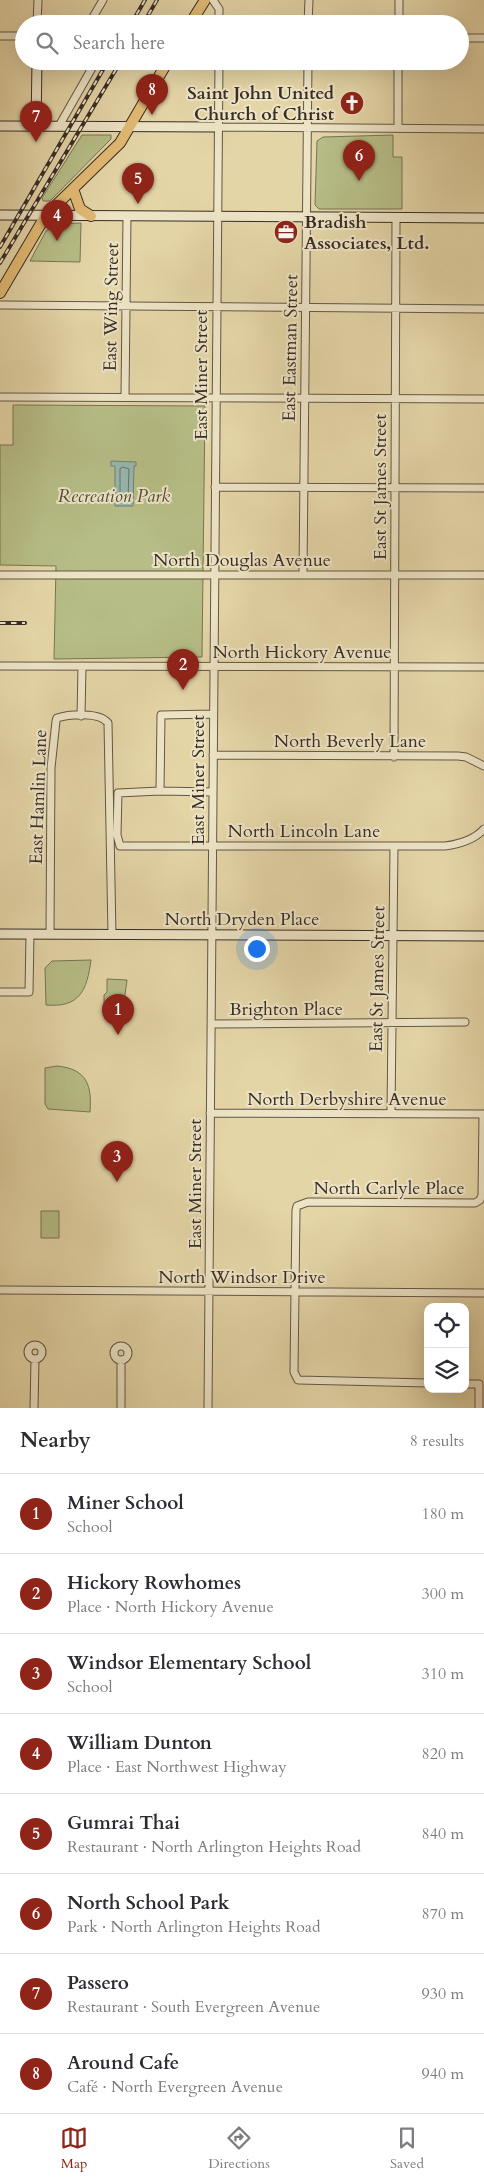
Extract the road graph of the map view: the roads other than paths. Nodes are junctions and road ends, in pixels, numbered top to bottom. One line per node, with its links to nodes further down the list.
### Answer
1 (38, 0): 7 (street)
2 (103, 0): 8 (street)
3 (205, 0): 9 (main road)
4 (213, 0): 10 (street)
5 (309, 0): 11 (street)
6 (399, 0): 12 (street)
7 (38, 15)
8 (94, 15)
9 (196, 15)
10 (219, 15)
11 (308, 15)
12 (399, 15)
13 (0, 36): 14 (street)
14 (15, 36)
15 (469, 38): 16 (street)
16 (484, 38)
17 (37, 70): 24 (street)
18 (91, 70): 25 (street)
19 (163, 70): 26 (main road)
20 (218, 70): 27 (street, East Miner Street)
21 (308, 70): 28 (street, East Eastman Street)
22 (398, 70): 29 (street)
23 (0, 126): 24 (street)
24 (36, 126): 25 (street)
25 (58, 126): 26 (street)
26 (130, 126): 27 (street); 31 (main road)
27 (218, 127): 28 (street); 36 (street, East Miner Street)
28 (307, 128): 29 (street); 37 (street, East Eastman Street)
29 (398, 128): 30 (street)
30 (484, 129)
31 (73, 189): 33 (main road); 34 (main road)
32 (0, 215): 33 (street)
33 (46, 216): 34 (street); 40 (main road)
34 (91, 216): 35 (street)
35 (127, 217): 36 (street); 42 (street, East Wing Street)
36 (217, 217): 37 (street); 43 (street, East Miner Street)
37 (307, 218): 38 (street); 45 (street, East Eastman Street)
38 (396, 218): 39 (street); 44 (street, East St James Street)
39 (484, 218)
40 (0, 293)
41 (0, 305): 42 (street)
42 (125, 307): 43 (street); 48 (street, East Wing Street)
43 (217, 307): 45 (street); 51 (street, East Miner Street)
44 (396, 308): 45 (street); 46 (street); 50 (street, East St James Street)
45 (306, 309): 49 (street, East Eastman Street)
46 (484, 309)
47 (0, 396): 48 (street)
48 (125, 397): 51 (street)
49 (305, 397): 50 (street); 51 (street); 53 (street, East Eastman Street)
50 (395, 397): 52 (street); 55 (street, East St James Street)
51 (216, 398): 54 (street, East Miner Street)
52 (484, 399)
53 (304, 486): 54 (street); 55 (street); 57 (street, East Eastman Street)
54 (215, 487): 61 (street, East Miner Street)
55 (395, 487): 56 (street); 58 (street, East St James Street)
56 (484, 488)
57 (303, 575): 58 (street, North Douglas Avenue); 61 (street, North Douglas Avenue)
58 (394, 575): 59 (street, North Douglas Avenue); 65 (street, East St James Street)
59 (484, 575)
60 (0, 576): 61 (street, North Douglas Avenue)
61 (214, 576): 64 (street, East Miner Street)
62 (0, 666): 63 (street, North Hickory Avenue)
63 (82, 666): 64 (street, North Hickory Avenue); 68 (street)
64 (214, 666): 65 (street, North Hickory Avenue); 67 (street, East Miner Street)
65 (394, 667): 66 (street, North Hickory Avenue); 70 (street, East St James Street)
66 (484, 667)
67 (213, 714): 69 (street, East Miner Street); 72 (street)
68 (81, 716): 79 (street, East Hamlin Lane); 81 (street, East Hamlin Lane)
69 (213, 755): 70 (street, North Beverly Lane); 73 (street, East Miner Street)
70 (394, 756): 71 (street, North Beverly Lane)
71 (484, 766)
72 (160, 791): 73 (street); 76 (street, North Lincoln Lane)
73 (213, 792): 76 (street, East Miner Street)
74 (484, 829): 75 (street, North Lincoln Lane)
75 (394, 846): 76 (street, North Lincoln Lane); 80 (street, East St James Street)
76 (212, 847): 82 (street, East Miner Street)
77 (0, 934): 78 (street, North Dryden Place)
78 (30, 934): 79 (street, North Dryden Place); 84 (street)
79 (50, 934): 81 (street, North Dryden Place)
80 (393, 934): 82 (street, North Dryden Place); 83 (street, North Dryden Place); 86 (street, East St James Street)
81 (112, 935): 82 (street, North Dryden Place)
82 (212, 935): 87 (street, East Miner Street)
83 (484, 936)
84 (0, 992)
85 (465, 1022): 86 (street, Brighton Place)
86 (392, 1023): 87 (street, Brighton Place); 89 (street, East St James Street)
87 (211, 1024): 88 (street, East Miner Street)
88 (210, 1113): 89 (street, North Derbyshire Avenue); 93 (street, East Miner Street)
89 (391, 1113): 90 (street, North Derbyshire Avenue)
90 (483, 1114): 92 (street, North Carlyle Place)
91 (0, 1290): 93 (street, North Windsor Drive)
92 (295, 1291): 93 (street, North Windsor Drive); 94 (street, North Windsor Drive); 97 (street)
93 (209, 1292): 101 (street, East Miner Street)
94 (484, 1293)
95 (35, 1359): 99 (street)
96 (121, 1360): 100 (street)
97 (424, 1383)
98 (469, 1384): 102 (street)
99 (34, 1408)
100 (121, 1408)
101 (208, 1408)
102 (479, 1408)

